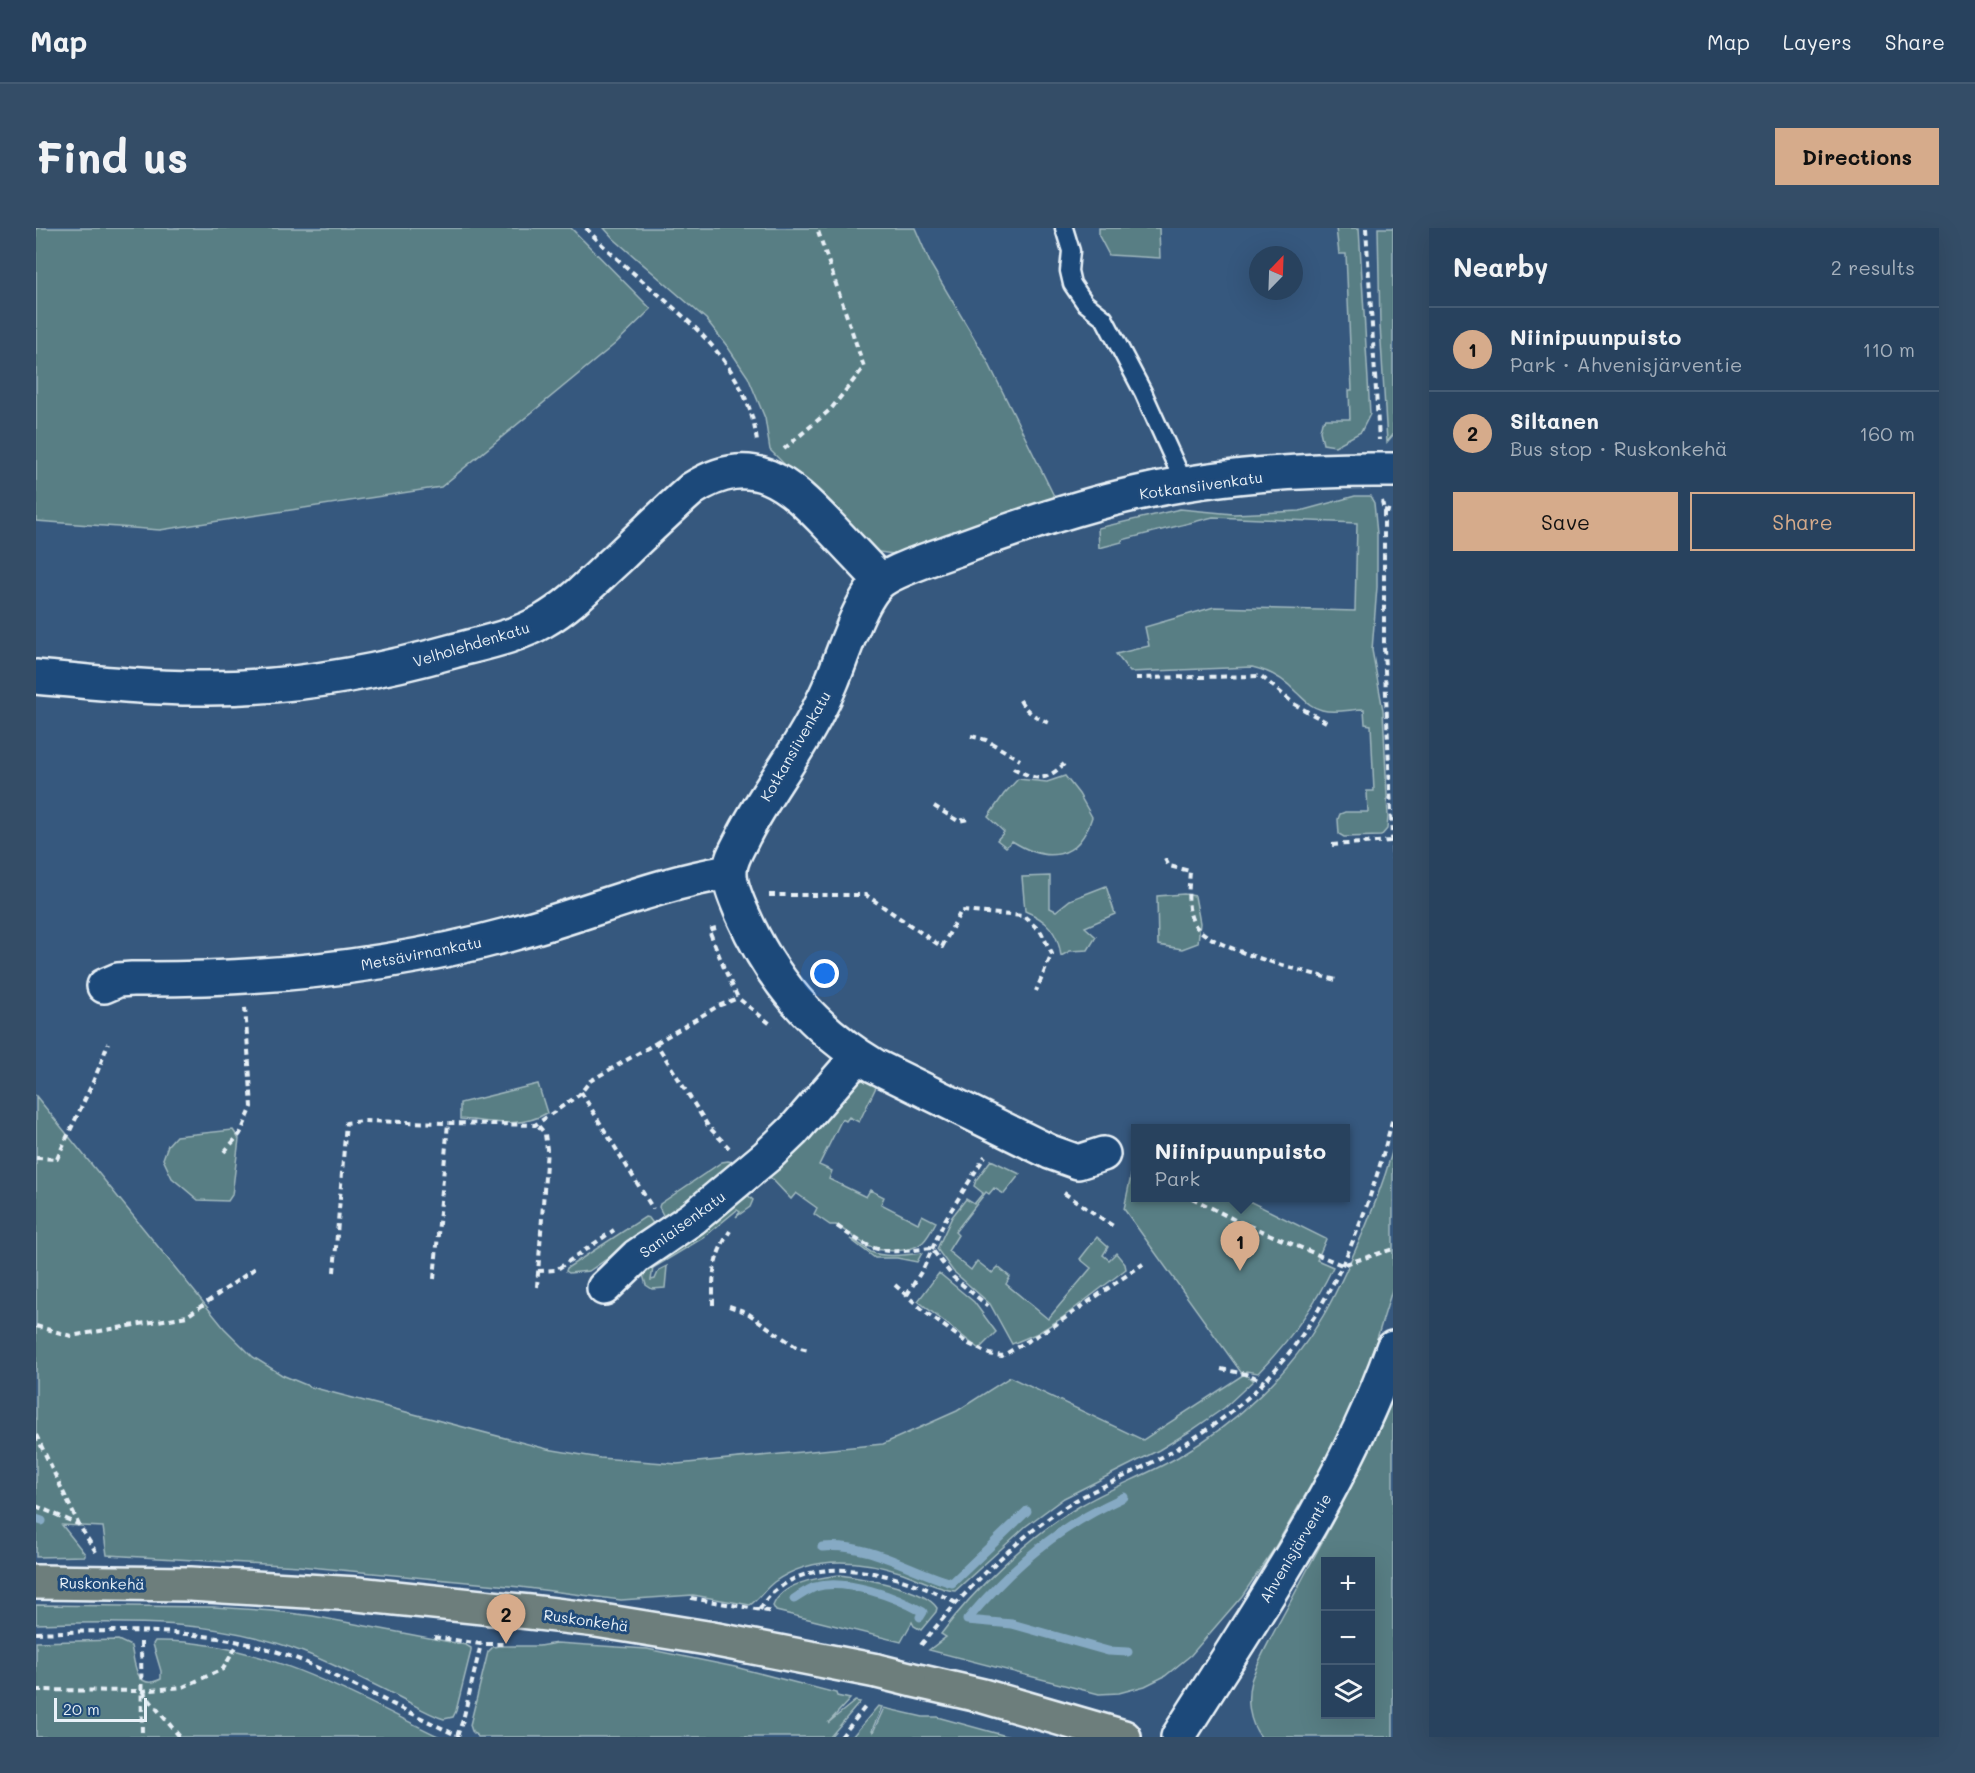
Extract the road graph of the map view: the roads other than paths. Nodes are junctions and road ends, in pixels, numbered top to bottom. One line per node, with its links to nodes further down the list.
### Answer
1 (1064, 228): 3 (lane)
2 (1387, 470): 3 (street, Kotkansiivenkatu)
3 (1185, 485): 4 (street, Kotkansiivenkatu)
4 (881, 581): 5 (street, Velholehdenkatu); 6 (street, Kotkansiivenkatu)
5 (36, 677)
6 (729, 872): 7 (street, Metsävirnankatu); 8 (street)
7 (104, 986)
8 (858, 1056): 9 (street); 10 (street, Saniaisenkatu)
9 (1103, 1154)
10 (604, 1288)
11 (1393, 1348): 14 (street, Ahvenisjärventie)
12 (36, 1582): 13 (main road, Ruskonkehä, bridge)
13 (1124, 1737)
14 (1178, 1737)

